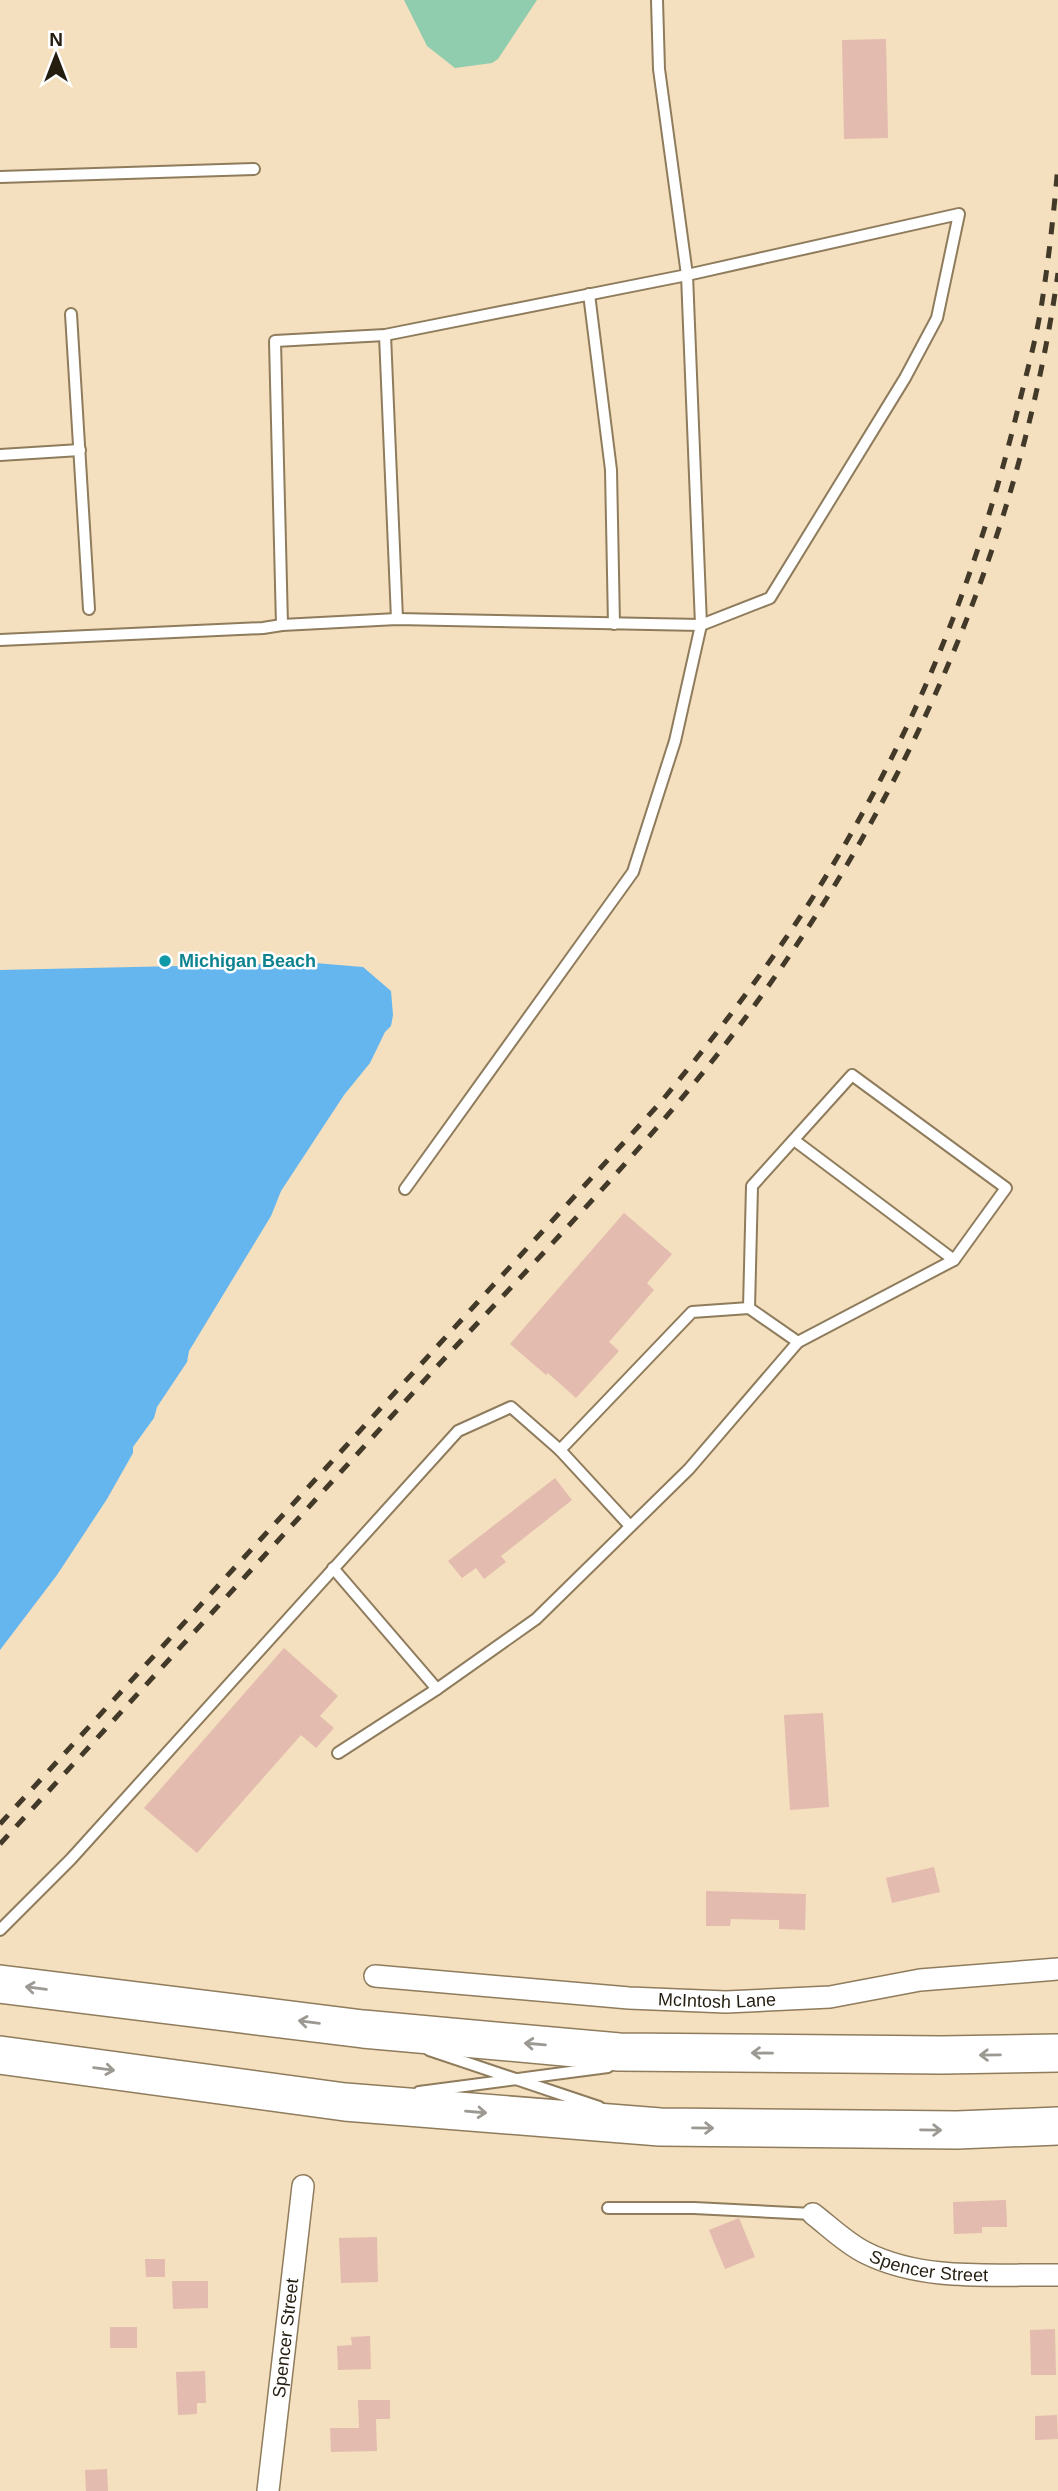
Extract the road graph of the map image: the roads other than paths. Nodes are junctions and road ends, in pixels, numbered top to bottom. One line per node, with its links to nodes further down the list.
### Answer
1 (657, 0): 4 (lane)
2 (254, 169): 3 (lane)
3 (0, 177)
4 (687, 275): 5 (lane); 14 (lane); 14 (lane)
5 (589, 294): 7 (lane); 12 (lane)
6 (71, 314): 8 (lane)
7 (385, 335): 11 (lane); 13 (lane)
8 (80, 450): 9 (lane); 10 (lane)
9 (0, 455)
10 (89, 609)
11 (397, 620): 12 (lane); 13 (lane)
12 (614, 624): 14 (lane)
13 (282, 625): 15 (lane)
14 (701, 625): 17 (lane)
15 (0, 640)
16 (794, 1140): 18 (lane); 18 (lane); 19 (lane)
17 (405, 1189)
18 (954, 1260): 20 (lane)
19 (749, 1308): 20 (lane); 21 (lane)
20 (798, 1342): 22 (lane)
21 (560, 1450): 22 (lane); 23 (lane)
22 (630, 1526): 24 (lane)
23 (333, 1568): 24 (lane); 26 (lane)
24 (438, 1689): 25 (lane)
25 (338, 1753)
26 (0, 1930)
27 (1058, 1969): 28 (street, McIntosh Lane)
28 (375, 1976)
29 (0, 1984): 30 (highway, one-way to 29)
30 (363, 2029): 31 (highway, one-way to 30); 36 (lane)
31 (715, 2053): 32 (highway, one-way to 31); 34 (lane)
32 (1058, 2053)
33 (0, 2054): 39 (highway, one-way to 39)
34 (635, 2063)
35 (622, 2065): 36 (lane)
36 (515, 2079): 37 (lane); 41 (lane)
37 (411, 2093)
38 (398, 2095): 39 (lane)
39 (345, 2102): 41 (highway, one-way to 41)
40 (1058, 2126): 41 (highway, one-way to 40)
41 (660, 2127)
42 (303, 2186): 46 (street, Spencer Street)
43 (608, 2208): 44 (lane)
44 (813, 2214): 45 (street, Spencer Street)
45 (1058, 2275)
46 (268, 2491)

